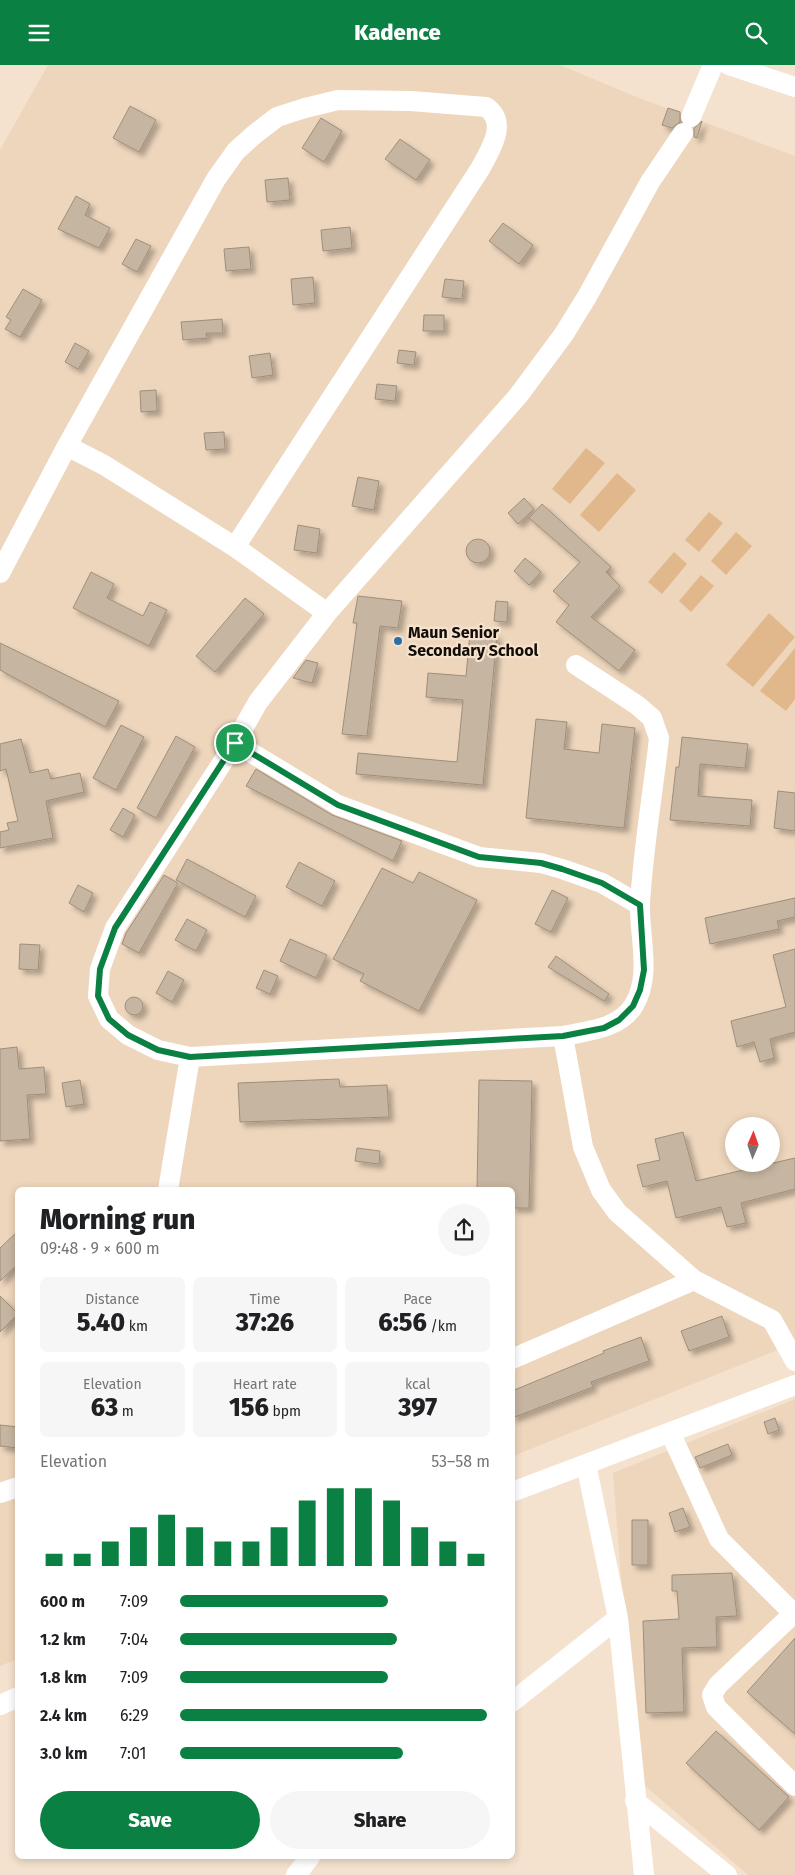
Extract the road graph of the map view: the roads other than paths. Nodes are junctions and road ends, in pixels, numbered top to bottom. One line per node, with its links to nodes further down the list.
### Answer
1 (713, 65): 7 (street)
2 (728, 65): 3 (street)
3 (792, 80)
4 (67, 446): 5 (street); 5 (street); 6 (street)
5 (235, 547): 7 (street)
6 (0, 573)
7 (327, 613): 9 (street)
8 (576, 665): 10 (street)
9 (235, 743): 10 (street); 12 (street)
10 (640, 905): 11 (street)
11 (563, 1036): 12 (street); 14 (street)
12 (190, 1057): 13 (street)
13 (168, 1187)
14 (694, 1279): 15 (street); 16 (street)
15 (515, 1358)
16 (795, 1361)
17 (795, 1385): 18 (street)
18 (670, 1432): 19 (street); 23 (street)
19 (586, 1464): 21 (street); 24 (street)
20 (15, 1488): 22 (street)
21 (515, 1491)
22 (0, 1493)
23 (794, 1614): 28 (street)
24 (618, 1618): 26 (street); 29 (street)
25 (15, 1698): 27 (street)
26 (515, 1699)
27 (0, 1705)
28 (795, 1786)
29 (635, 1801): 32 (street); 33 (street)
30 (308, 1859): 31 (street)
31 (296, 1875)
32 (644, 1875)
33 (727, 1875)

